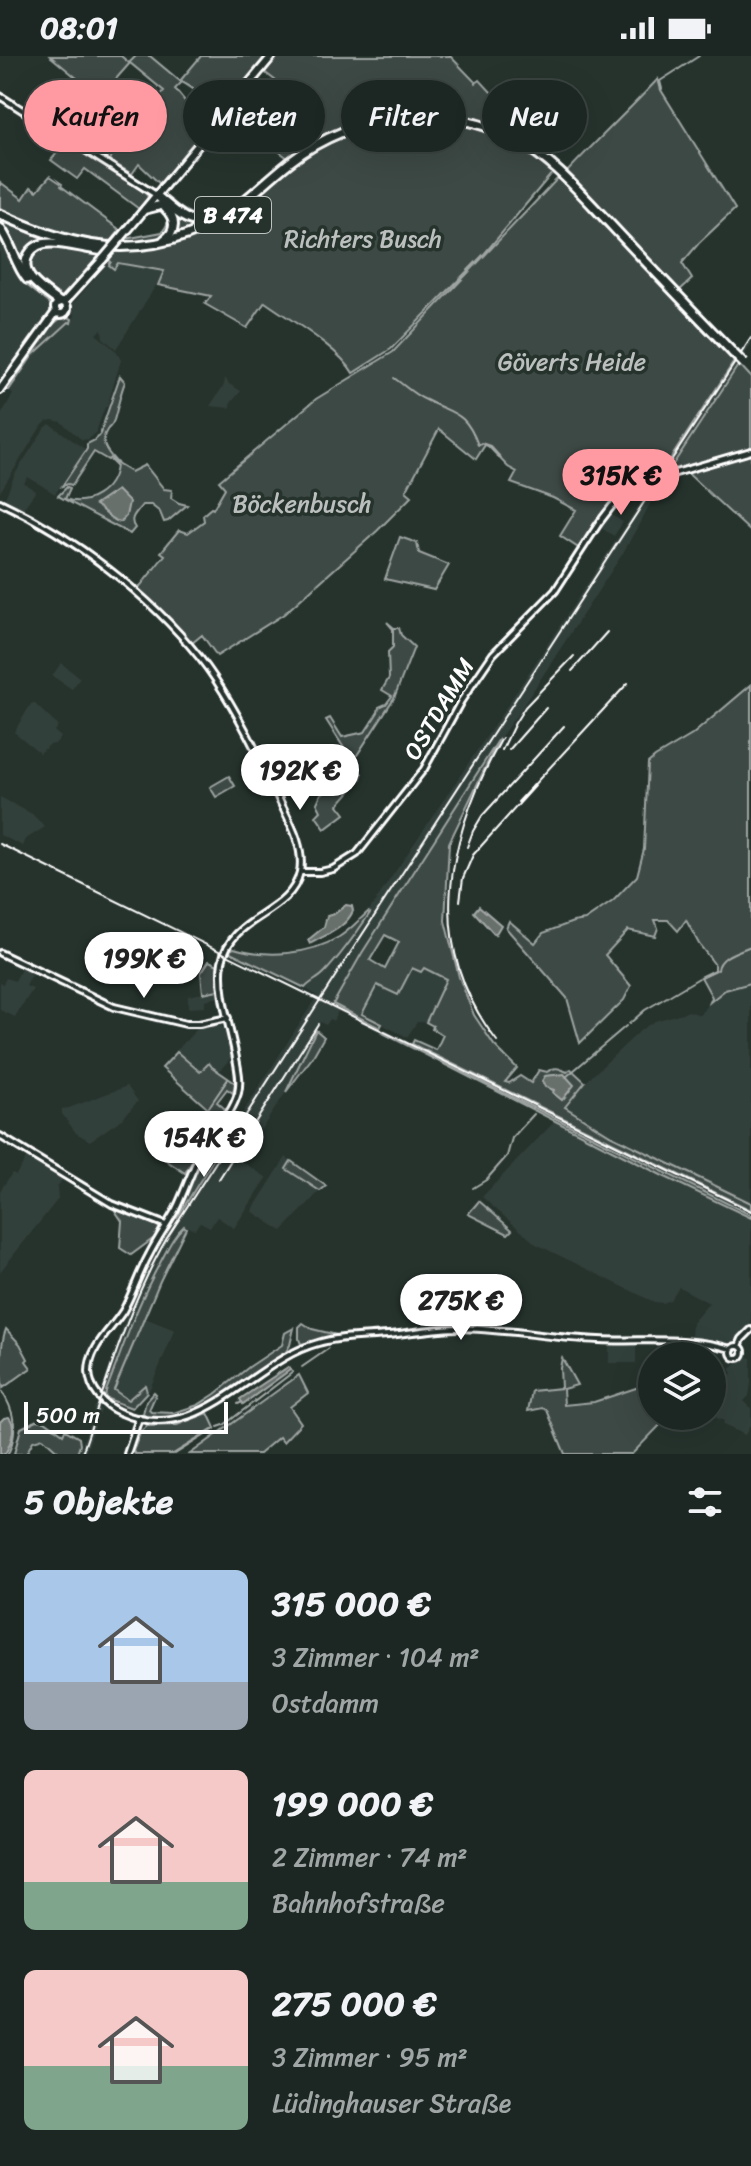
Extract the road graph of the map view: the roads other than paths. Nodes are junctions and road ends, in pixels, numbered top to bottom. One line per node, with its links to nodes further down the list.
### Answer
1 (272, 56): 6 (main road)
2 (0, 96): 6 (street)
3 (325, 141): 15 (highway, B 474, bridge)
4 (306, 152): 8 (highway, B 474)
5 (309, 152): 12 (highway, B 474)
6 (155, 197): 7 (highway); 8 (highway); 9 (main road)
7 (162, 205): 9 (highway); 13 (highway)
8 (238, 207): 13 (highway, B 474)
9 (146, 209): 14 (main road, bridge)
10 (0, 216): 12 (highway, B 474); 13 (highway, B 474)
11 (0, 228): 14 (highway)
12 (60, 244): 14 (highway)
13 (142, 245)
14 (60, 307): 16 (main road)
15 (751, 372)
16 (0, 390)
17 (751, 451): 19 (street, OSTDAMM, bridge)
18 (0, 502): 19 (street)
19 (300, 872): 21 (street)
20 (0, 953): 21 (street)
21 (228, 1018): 23 (street)
22 (0, 1136): 23 (street)
23 (166, 1225): 29 (street)
24 (751, 1330): 25 (street)
25 (739, 1346): 26 (street); 27 (street)
26 (731, 1349): 27 (street); 29 (street)
27 (743, 1352): 28 (street)
28 (751, 1353)
29 (139, 1418): 30 (street)
30 (127, 1454)

